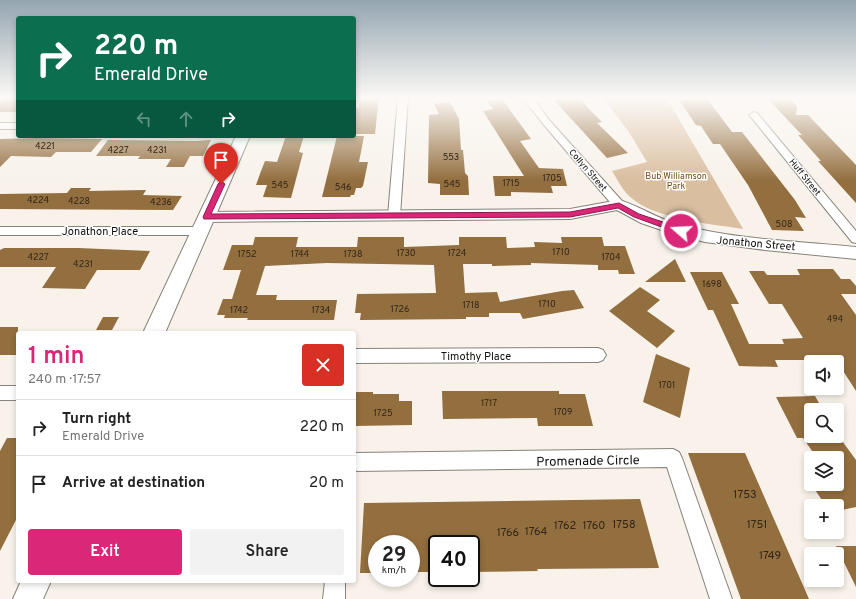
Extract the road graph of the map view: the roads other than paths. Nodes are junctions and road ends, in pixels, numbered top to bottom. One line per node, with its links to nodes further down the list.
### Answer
1 (401, 125): 8 (street)
2 (549, 125): 7 (street, Collyn Street)
3 (762, 125): 11 (street, Huff Street)
4 (0, 126): 5 (street)
5 (16, 126)
6 (242, 138): 9 (main road)
7 (619, 205): 8 (street); 12 (street, Jonathon Street)
8 (394, 216): 9 (street)
9 (203, 224): 10 (street, Jonathon Place); 13 (main road)
10 (0, 231)
11 (856, 239)
12 (856, 254)
13 (155, 331)
14 (598, 355): 15 (street, Timothy Place)
15 (356, 356)
16 (0, 393): 17 (street)
17 (16, 393)
18 (356, 462): 23 (street, Promenade Circle)
19 (35, 583): 21 (main road)
20 (336, 583): 22 (street)
21 (28, 599)
22 (334, 599)
23 (721, 599)

